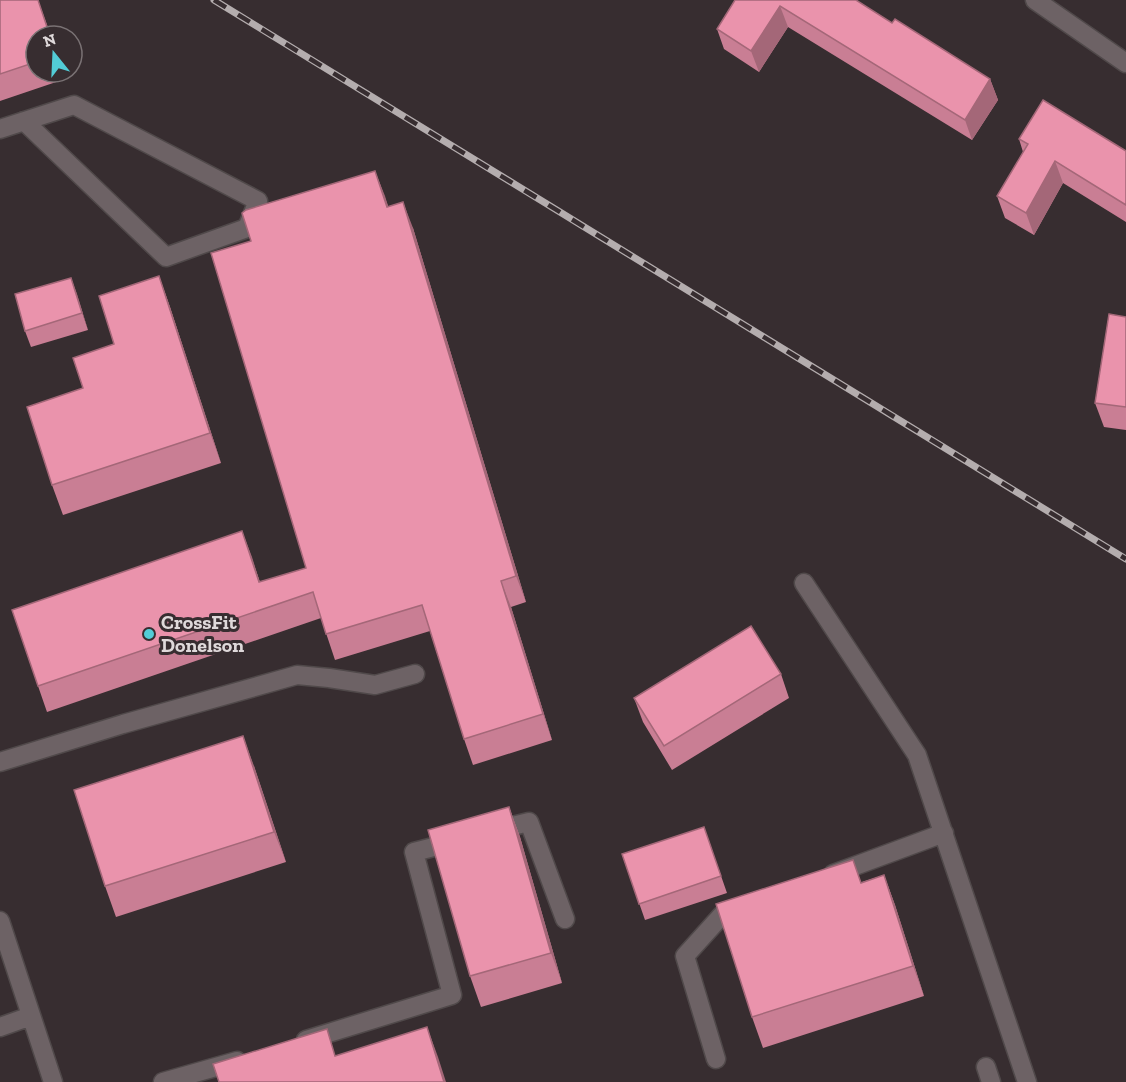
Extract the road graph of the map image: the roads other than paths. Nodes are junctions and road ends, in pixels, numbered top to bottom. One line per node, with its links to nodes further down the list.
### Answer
1 (1035, 0): 2 (street)
2 (1126, 63)
3 (24, 122): 3 (street); 4 (street)
4 (0, 129)
5 (804, 583): 8 (street)
6 (416, 674): 7 (street)
7 (0, 762)
8 (944, 833): 9 (street); 20 (street)
9 (822, 878)
10 (755, 902): 17 (street)
11 (565, 919): 15 (street)
12 (0, 921): 13 (street)
13 (31, 1016): 14 (street); 18 (street)
14 (0, 1027)
15 (292, 1044)
16 (248, 1057): 19 (street)
17 (716, 1059)
18 (53, 1082)
19 (163, 1082)
20 (1027, 1082)

